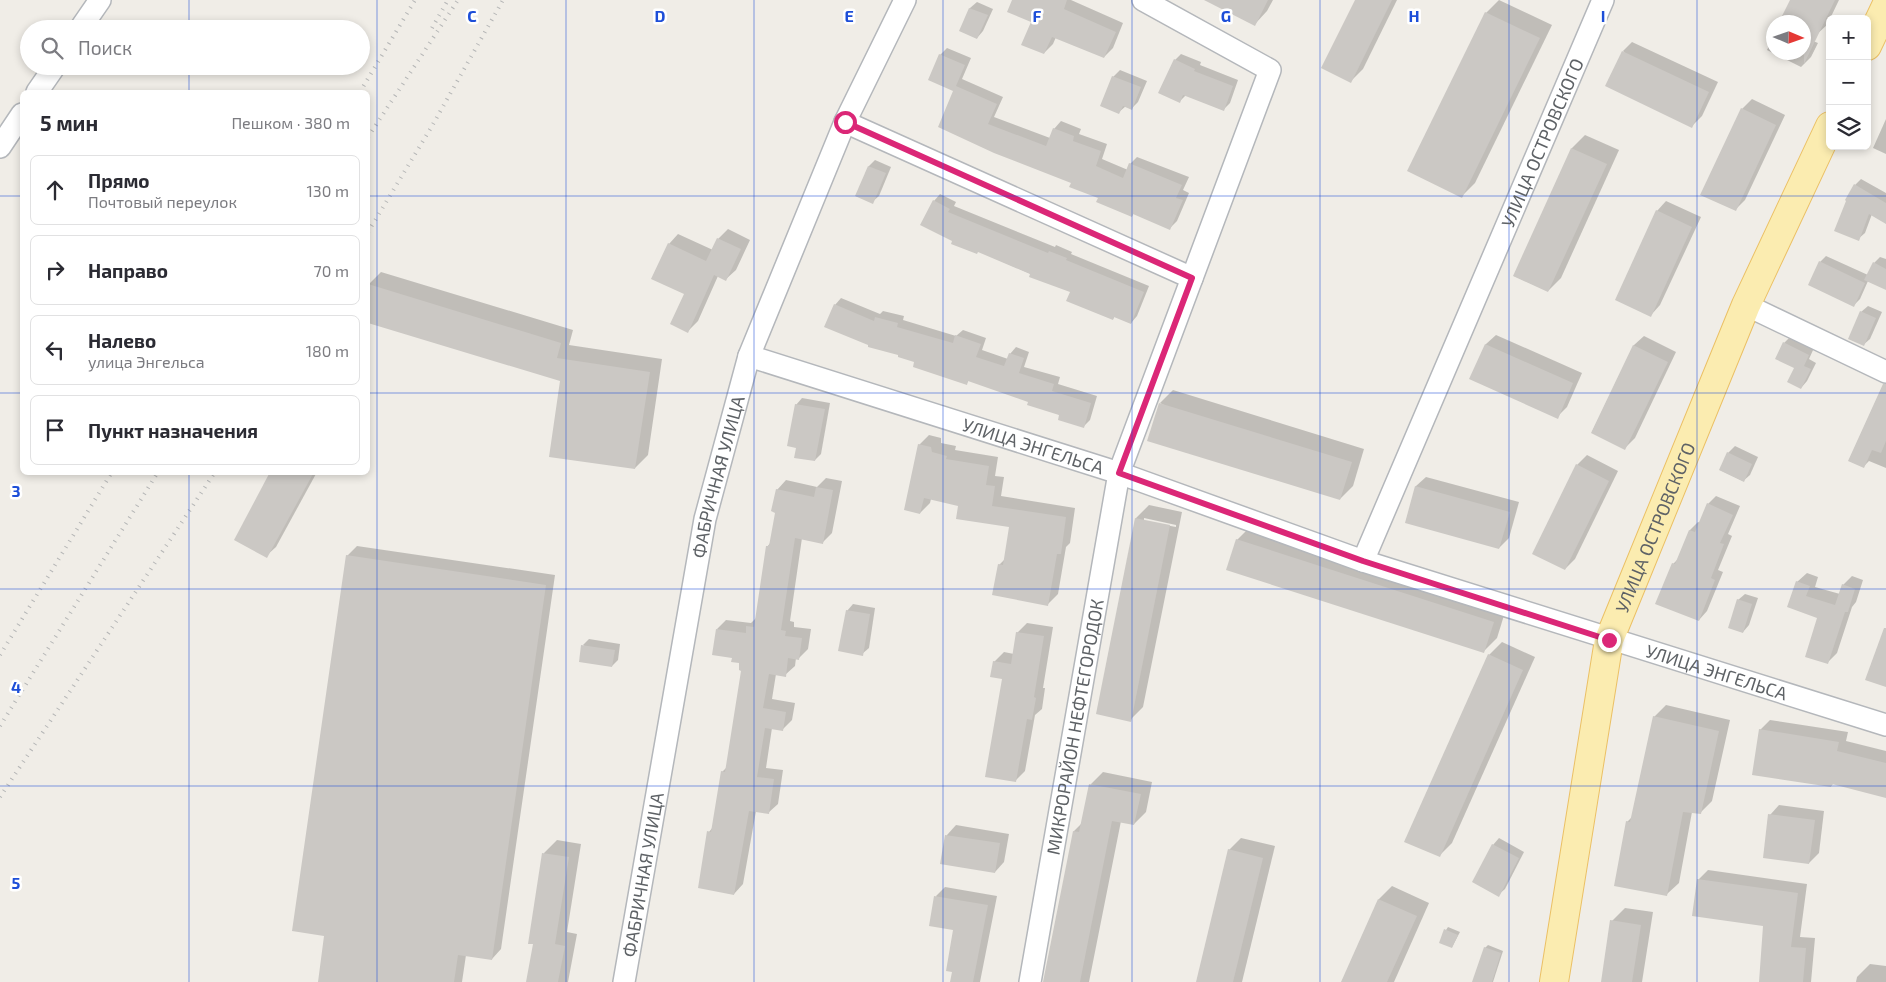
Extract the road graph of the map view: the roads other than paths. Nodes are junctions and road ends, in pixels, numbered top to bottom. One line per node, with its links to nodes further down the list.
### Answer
1 (100, 0): 6 (street)
2 (905, 0): 11 (street, ФАБРИЧНАЯ УЛИЦА)
3 (1143, 0): 14 (street, МИКРОРАЙОН НЕФТЕГОРОДОК)
4 (1603, 0): 19 (street, УЛИЦА ОСТРОВСКОГО)
5 (1886, 6): 7 (main road)
6 (86, 20)
7 (1871, 38)
8 (49, 75): 9 (street)
9 (38, 90)
10 (20, 117): 13 (street)
11 (845, 122): 14 (street); 16 (street, ФАБРИЧНАЯ УЛИЦА)
12 (1826, 135): 15 (main road, УЛИЦА ОСТРОВСКОГО)
13 (0, 147)
14 (1192, 278): 18 (street, МИКРОРАЙОН НЕФТЕГОРОДОК)
15 (1746, 305): 17 (street); 20 (main road, УЛИЦА ОСТРОВСКОГО)
16 (749, 356): 18 (street, УЛИЦА ЭНГЕЛЬСА); 22 (street, ФАБРИЧНАЯ УЛИЦА)
17 (1886, 372)
18 (1119, 473): 19 (street, УЛИЦА ЭНГЕЛЬСА); 23 (street, МИКРОРАЙОН НЕФТЕГОРОДОК)
19 (1363, 561): 20 (street, УЛИЦА ЭНГЕЛЬСА)
20 (1609, 640): 21 (street, УЛИЦА ЭНГЕЛЬСА); 24 (main road, УЛИЦА ОСТРОВСКОГО)
21 (1886, 725)
22 (624, 982)
23 (1030, 982)
24 (1554, 982)

